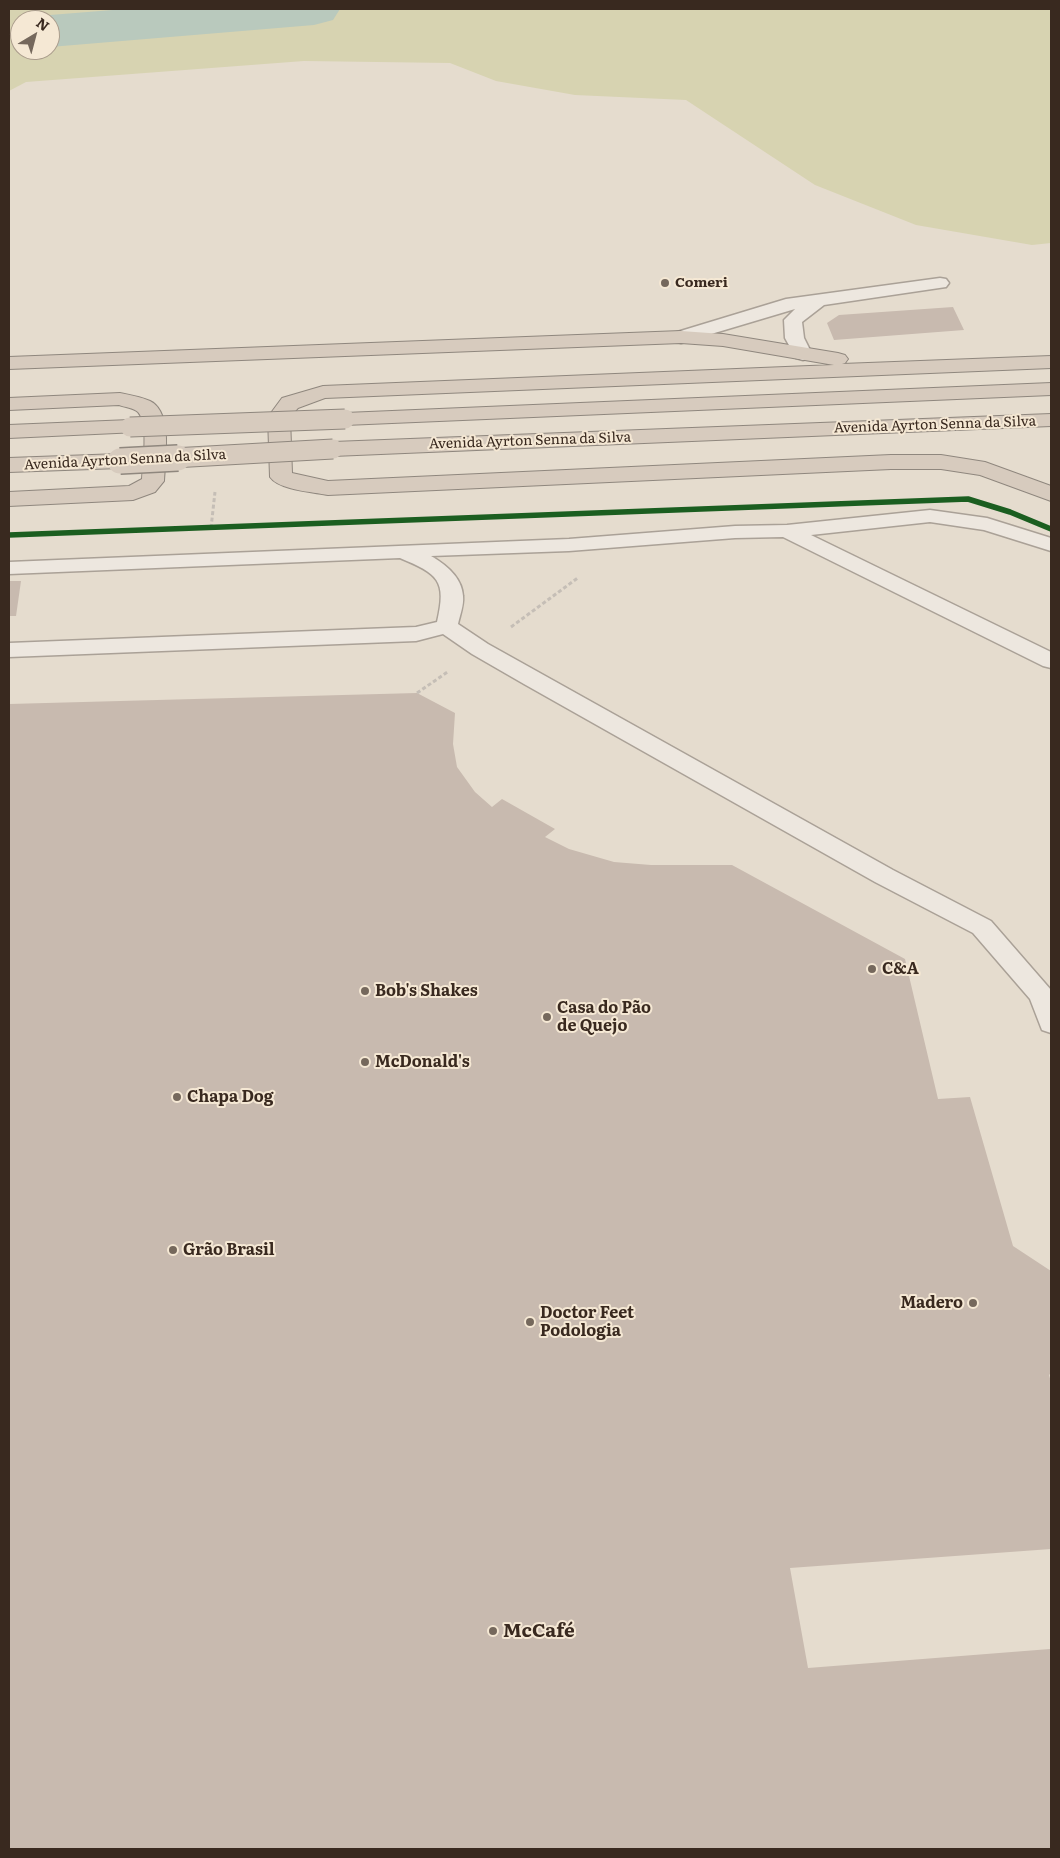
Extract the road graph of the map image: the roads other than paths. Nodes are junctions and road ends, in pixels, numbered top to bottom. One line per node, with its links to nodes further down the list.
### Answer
1 (940, 283): 2 (lane)
2 (821, 299): 3 (lane); 4 (lane)
3 (681, 337): 4 (highway); 6 (highway)
4 (803, 354): 7 (highway)
5 (1051, 362): 7 (highway)
6 (9, 363)
7 (992, 364): 13 (highway)
8 (1051, 390): 11 (highway, Avenida Ayrton Senna da Silva, bridge)
9 (9, 404): 14 (highway)
10 (1046, 421): 12 (highway, Avenida Ayrton Senna da Silva, bridge)
11 (9, 432)
12 (9, 465)
13 (1051, 494)
14 (9, 499)
15 (788, 531): 16 (lane); 17 (lane); 21 (lane)
16 (1051, 545)
17 (402, 552): 18 (lane); 19 (lane)
18 (9, 568)
19 (446, 626): 20 (lane); 22 (lane)
20 (9, 650)
21 (1051, 662)
22 (1046, 991): 23 (lane)
23 (1051, 1023)

